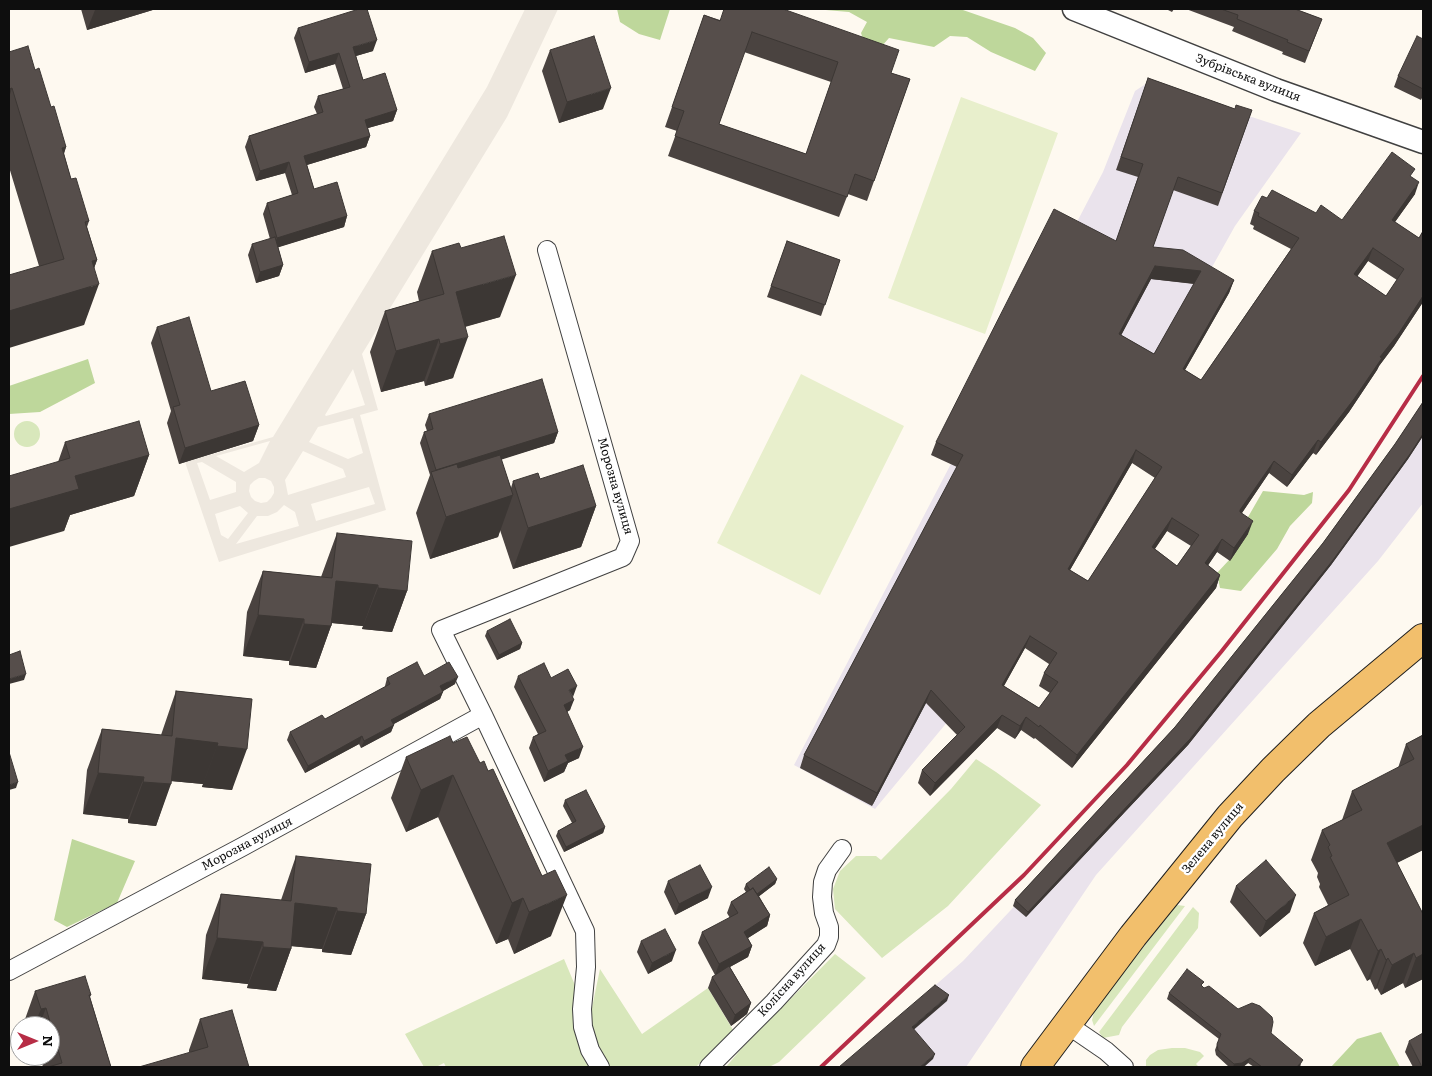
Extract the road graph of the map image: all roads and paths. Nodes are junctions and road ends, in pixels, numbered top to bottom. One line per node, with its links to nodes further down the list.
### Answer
1 (1074, 9): 2 (street, Зубрівська вулиця)
2 (1423, 142)
3 (546, 250): 5 (street, Морозна вулиця)
4 (1423, 638): 8 (main road, Зелена вулиця)
5 (483, 715): 7 (street, Морозна вулиця); 9 (street, Морозна вулиця)
6 (842, 850): 10 (street, Колісна вулиця)
7 (9, 970)
8 (1068, 1025): 11 (main road, Зелена вулиця); 12 (street)
9 (600, 1067)
10 (709, 1067)
11 (1035, 1067)
12 (1124, 1067)

